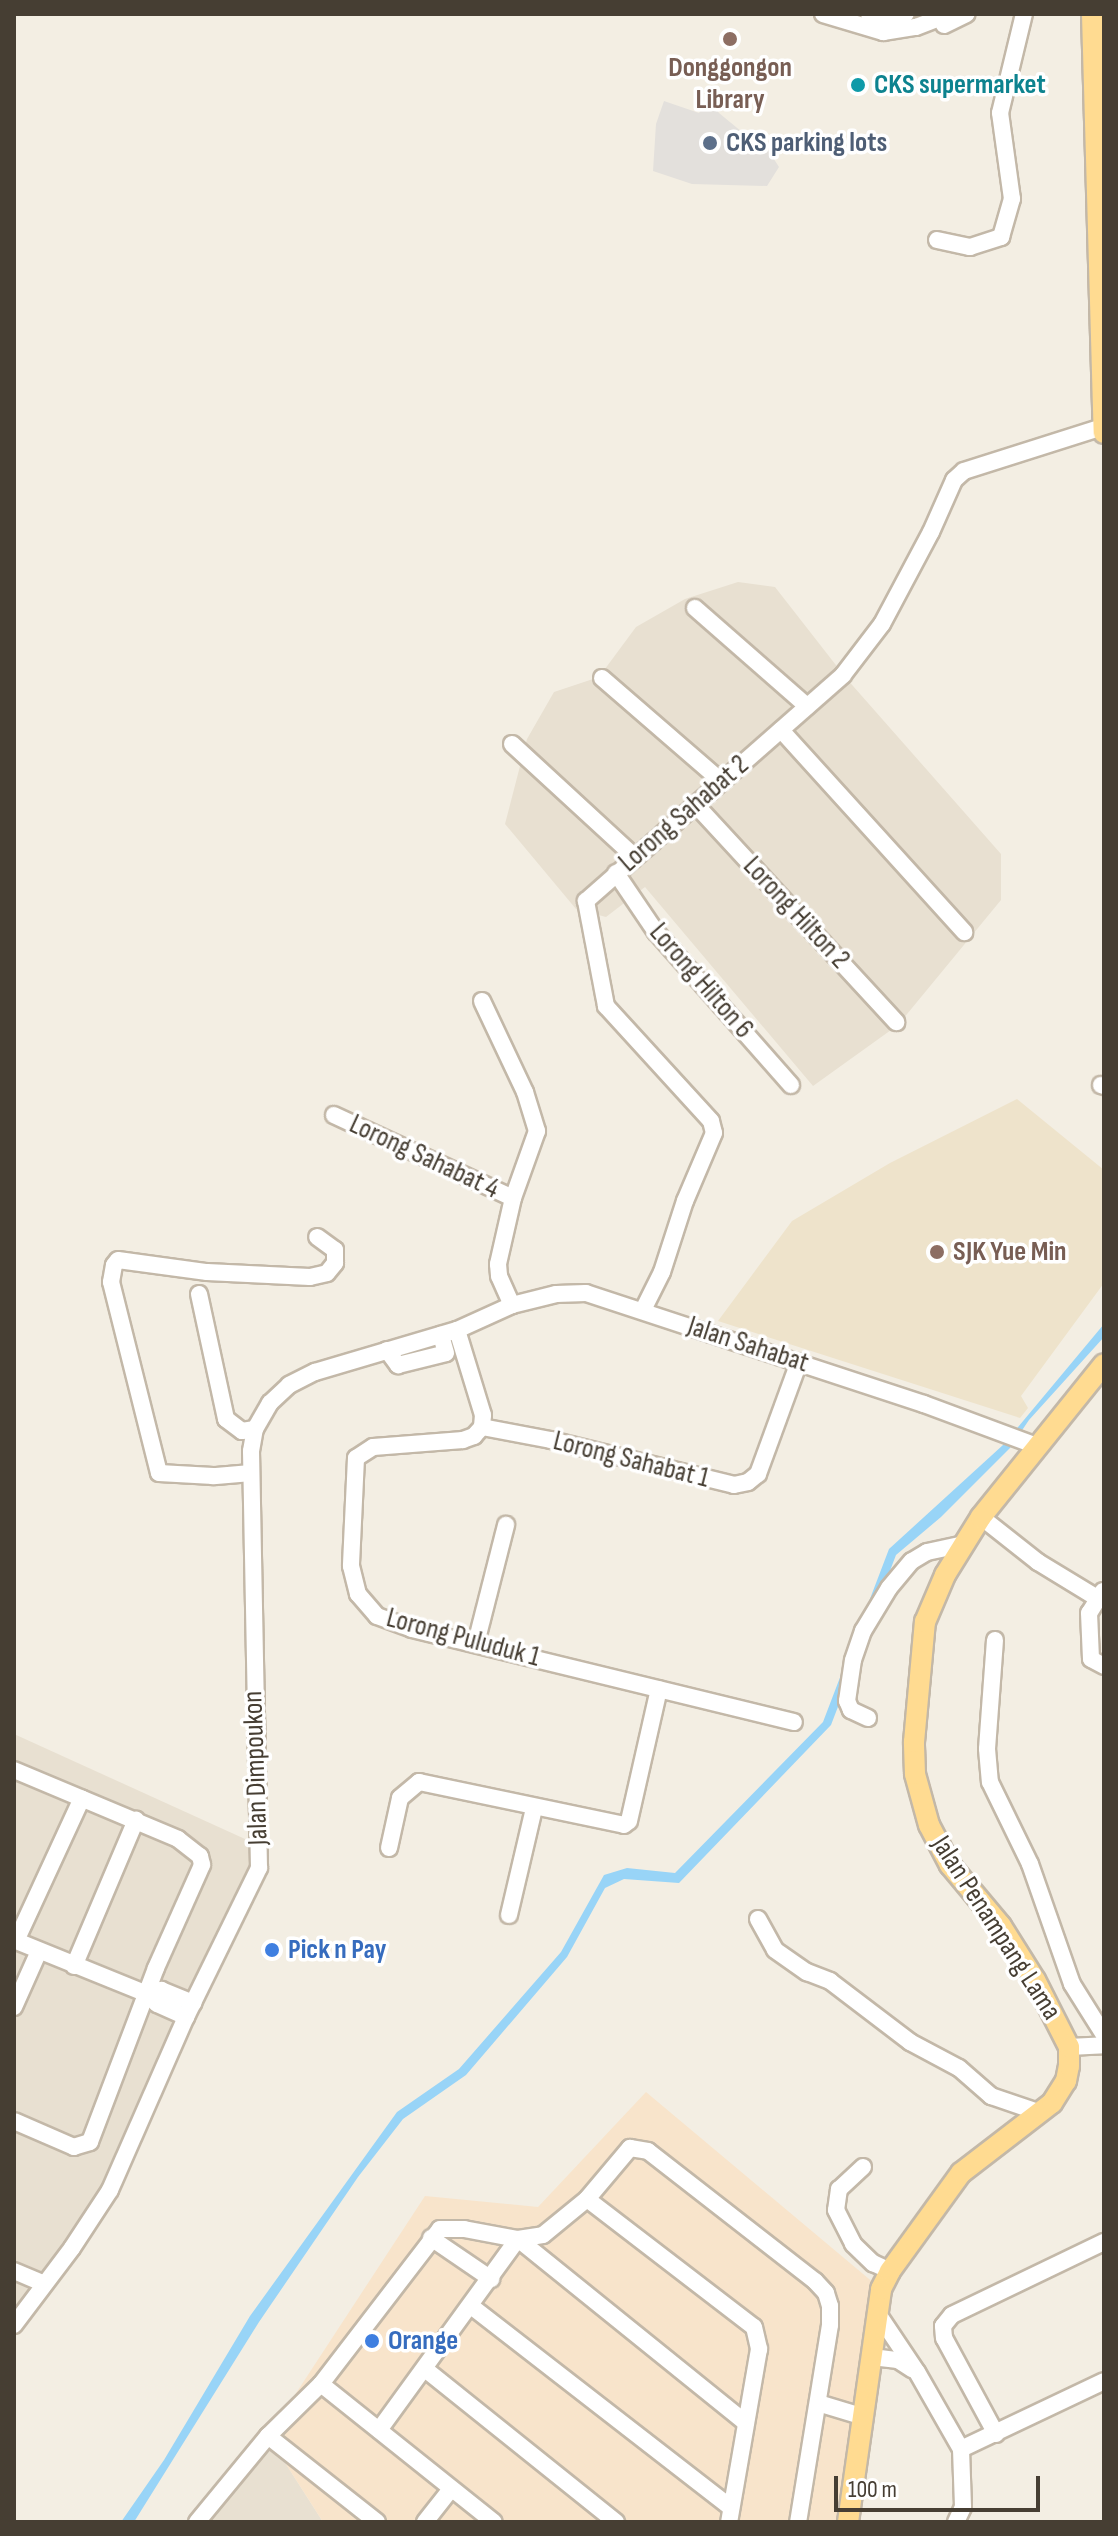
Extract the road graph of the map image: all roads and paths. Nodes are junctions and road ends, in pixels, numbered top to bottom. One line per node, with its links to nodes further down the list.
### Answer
1 (869, 14): 2 (street)
2 (906, 14)
3 (967, 14): 6 (street)
4 (1024, 14): 8 (street)
5 (827, 15): 6 (street)
6 (947, 20)
7 (1095, 33): 9 (main road)
8 (937, 240)
9 (1103, 427): 10 (main road); 13 (street, Lorong Sahabat 2)
10 (1104, 433)
11 (695, 608): 13 (street)
12 (602, 678): 16 (street)
13 (807, 706): 14 (street, Lorong Sahabat 2)
14 (781, 730): 16 (street, Lorong Sahabat 2); 20 (street)
15 (512, 744): 18 (street)
16 (721, 781): 17 (street, Lorong Sahabat 2)
17 (695, 804): 18 (street, Lorong Sahabat 2); 22 (street, Lorong Hilton 2)
18 (635, 857): 19 (street, Lorong Sahabat 2)
19 (616, 873): 23 (street, Lorong Hilton 6); 29 (street, Lorong Sahabat 2)
20 (964, 932)
21 (482, 1001): 25 (street)
22 (896, 1022)
23 (791, 1085)
24 (334, 1115): 25 (street, Lorong Sahabat 4)
25 (513, 1198): 28 (street)
26 (317, 1237): 36 (street)
27 (199, 1294): 34 (street)
28 (512, 1305): 29 (street, Jalan Sahabat); 30 (street, Jalan Sahabat)
29 (643, 1310): 31 (street, Jalan Sahabat)
30 (449, 1333): 33 (street); 34 (street, Jalan Dimpoukon)
31 (799, 1362): 33 (street, Lorong Sahabat 1); 35 (street, Jalan Sahabat)
32 (1104, 1364): 35 (main road, Jalan Penampang Lama)
33 (482, 1427): 42 (street, Lorong Puluduk 1)
34 (255, 1429): 36 (street, Jalan Dimpoukon)
35 (1037, 1446): 37 (main road, Jalan Penampang Lama)
36 (251, 1473): 59 (street, Jalan Dimpoukon)
37 (981, 1517): 39 (main road, Jalan Penampang Lama); 40 (street)
38 (506, 1525): 42 (street)
39 (965, 1544): 45 (street); 62 (main road, Jalan Penampang Lama)
40 (1101, 1594): 43 (street)
41 (995, 1640): 60 (street)
42 (476, 1643): 44 (street, Lorong Puluduk 1)
43 (1104, 1666)
44 (659, 1689): 46 (street, Lorong Puluduk 1); 49 (street)
45 (868, 1718)
46 (794, 1722)
47 (14, 1770): 48 (street)
48 (82, 1798): 50 (street); 54 (street)
49 (534, 1808): 51 (street); 52 (street)
50 (136, 1820): 56 (street); 57 (street)
51 (389, 1848)
52 (509, 1915)
53 (758, 1919): 63 (street)
54 (15, 1940): 55 (street)
55 (39, 1951): 56 (street); 58 (street)
56 (74, 1966): 57 (street)
57 (147, 1994): 59 (street); 64 (street)
58 (14, 2007)
59 (190, 2010): 73 (street, Jalan Dimpoukon)
60 (1104, 2035)
61 (1104, 2045): 62 (street)
62 (1069, 2047): 63 (main road, Jalan Penampang Lama)
63 (1041, 2113): 71 (main road, Jalan Penampang Lama)
64 (14, 2121)
65 (863, 2167): 71 (street)
66 (587, 2199): 68 (street); 82 (street); 84 (street)
67 (431, 2238): 68 (street); 72 (street); 81 (street)
68 (518, 2239): 72 (street); 84 (street)
69 (1104, 2242): 86 (street)
70 (14, 2271): 73 (street)
71 (890, 2271): 75 (main road, Jalan Penampang Lama)
72 (491, 2279): 74 (street)
73 (44, 2284): 76 (street, Jalan Dimpoukon)
74 (471, 2306): 78 (street); 90 (street)
75 (878, 2314): 77 (main road, Jalan Penampang Lama); 79 (street)
76 (14, 2325)
77 (872, 2357): 79 (street); 83 (main road, Jalan Penampang Lama)
78 (425, 2369): 85 (street); 95 (street)
79 (917, 2372): 88 (street)
80 (1104, 2381): 86 (street)
81 (321, 2384): 85 (street); 87 (street)
82 (818, 2403): 83 (street); 96 (street)
83 (861, 2416): 97 (main road, Jalan Penampang Lama)
84 (746, 2423): 90 (street)
85 (379, 2430): 89 (street)
86 (996, 2434): 88 (street)
87 (268, 2436): 91 (street); 92 (street)
88 (961, 2449): 98 (street)
89 (451, 2489): 93 (street); 94 (street)
90 (730, 2515)
91 (197, 2522)
92 (377, 2522)
93 (425, 2522)
94 (494, 2522)
95 (616, 2522)
96 (798, 2522)
97 (848, 2522)
98 (956, 2522)

